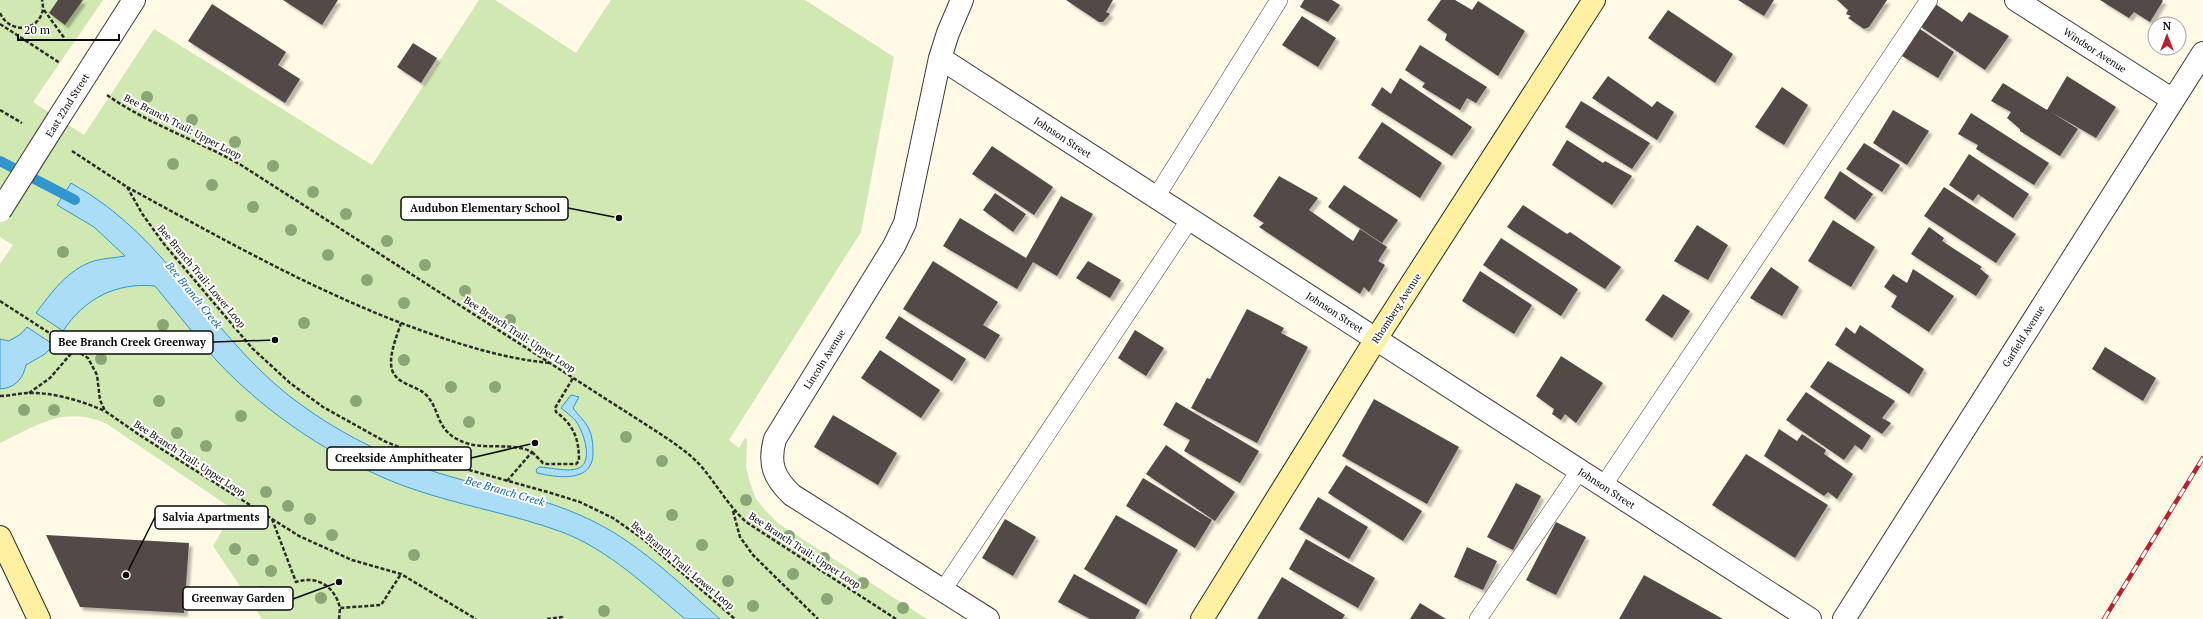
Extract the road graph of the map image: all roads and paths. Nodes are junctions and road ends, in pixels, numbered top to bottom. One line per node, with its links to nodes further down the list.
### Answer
1 (42, 0): 8 (path)
2 (134, 0): 22 (street, East 22nd Street, bridge)
3 (962, 0): 13 (street, Lincoln Avenue)
4 (1279, 0): 21 (lane)
5 (1594, 0): 26 (main road, Rhomberg Avenue)
6 (1930, 0): 36 (lane)
7 (2016, 0): 16 (street, Windsor Avenue)
8 (43, 10): 9 (path); 11 (path)
9 (0, 13)
10 (0, 24): 14 (path)
11 (65, 39)
12 (2203, 53): 16 (street, Garfield Avenue)
13 (940, 58): 21 (street, Johnson Street); 41 (street, Lincoln Avenue)
14 (60, 63)
15 (110, 97): 28 (path, Bee Branch Trail: Upper Loop)
16 (2173, 100): 55 (street, Garfield Avenue)
17 (0, 110): 18 (path)
18 (26, 125)
19 (66, 148): 20 (path, Bee Branch Trail: Lower Loop)
20 (127, 187): 25 (path); 35 (path, Bee Branch Trail: Lower Loop)
21 (1156, 197): 23 (street, Johnson Street)
22 (0, 211)
23 (1190, 219): 26 (street, Johnson Street); 41 (lane)
24 (0, 300): 27 (path)
25 (401, 323): 28 (path); 33 (path)
26 (1376, 339): 34 (street, Johnson Street); 52 (main road, Rhomberg Avenue)
27 (75, 349): 30 (path); 32 (path)
28 (550, 363): 29 (path, Bee Branch Trail: Upper Loop)
29 (573, 378): 33 (path); 37 (path, Bee Branch Trail: Upper Loop)
30 (29, 393): 31 (path, Bee Branch Trail: Upper Loop); 32 (path, Bee Branch Trail: Upper Loop)
31 (0, 396)
32 (105, 411): 38 (path, Bee Branch Trail: Upper Loop)
33 (532, 452): 35 (path)
34 (1580, 470): 36 (street, Johnson Street); 53 (lane)
35 (507, 481): 48 (path, Bee Branch Trail: Lower Loop)
36 (1603, 486): 54 (street, Johnson Street)
37 (733, 510): 49 (path); 50 (path, Bee Branch Trail: Upper Loop)
38 (271, 519): 40 (path, Bee Branch Trail: Upper Loop); 42 (path)
39 (0, 537): 43 (main road)
40 (401, 574): 42 (path); 45 (path, Bee Branch Trail: Upper Loop)
41 (942, 590): 51 (street, Lincoln Avenue)
42 (340, 608): 44 (path)
43 (39, 619)
44 (339, 619)
45 (476, 619)
46 (547, 619): 47 (path)
47 (563, 619)
48 (734, 619)
49 (818, 619)
50 (896, 619)
51 (988, 619)
52 (1202, 619)
53 (1478, 619)
54 (1810, 619)
55 (1844, 619)

